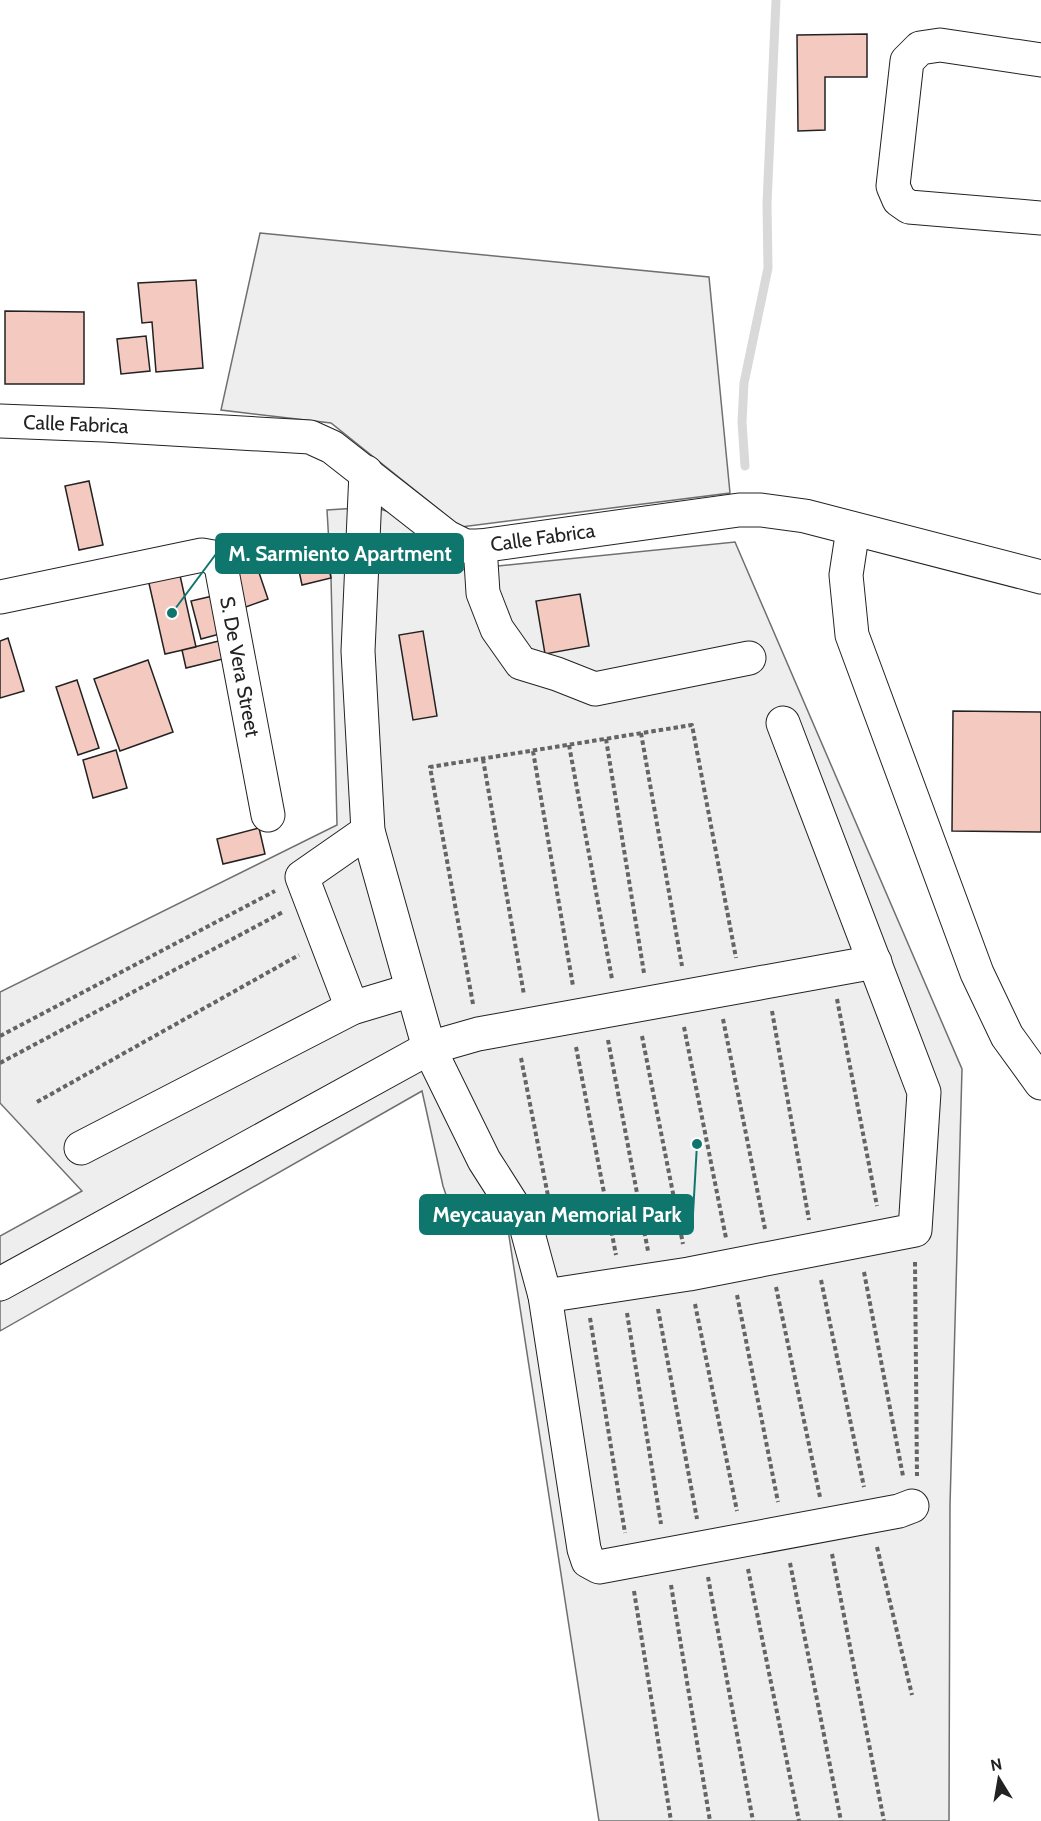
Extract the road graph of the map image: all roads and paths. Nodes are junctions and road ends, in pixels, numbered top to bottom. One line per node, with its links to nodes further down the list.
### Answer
1 (1041, 60): 2 (street)
2 (1041, 218)
3 (0, 421): 4 (street, Calle Fabrica)
4 (366, 472): 6 (street, Calle Fabrica); 17 (street)
5 (853, 529): 6 (street, Calle Fabrica); 7 (street, Calle Fabrica); 30 (street)
6 (480, 546): 9 (street)
7 (1041, 577)
8 (0, 597): 16 (street, S. De Vera Street)
9 (749, 658)
10 (783, 723): 20 (street)
11 (641, 733): 12 (path); 23 (path); 23 (path)
12 (606, 739): 13 (path); 23 (path)
13 (569, 745): 14 (path); 23 (path)
14 (533, 751): 15 (path); 23 (path)
15 (483, 759): 25 (path); 26 (path)
16 (268, 815)
17 (368, 831): 18 (street); 22 (street)
18 (306, 887): 19 (street); 27 (path); 29 (path)
19 (326, 940): 24 (street); 31 (path)
20 (875, 962): 21 (street); 34 (street)
21 (832, 970): 23 (street); 35 (path)
22 (412, 990): 24 (street); 28 (street)
23 (659, 1001): 25 (street); 36 (path); 37 (path); 38 (path); 39 (path); 40 (path); 40 (path)
24 (351, 1008): 32 (street)
25 (522, 1026): 26 (street); 33 (path)
26 (478, 1034): 28 (street)
27 (0, 1036)
28 (429, 1048): 41 (street); 42 (street)
29 (0, 1063)
30 (1041, 1083)
31 (37, 1102)
32 (81, 1148)
33 (551, 1212)
34 (915, 1230): 35 (street); 43 (path)
35 (870, 1239): 36 (street); 43 (path)
36 (815, 1250): 37 (street); 44 (path)
37 (771, 1258): 38 (street); 45 (path)
38 (731, 1265): 39 (street); 46 (path)
39 (689, 1274): 40 (street); 47 (path)
40 (637, 1282): 42 (street); 48 (path); 49 (path)
41 (0, 1284)
42 (545, 1296): 49 (street)
43 (912, 1506): 44 (street)
44 (870, 1516): 45 (street); 50 (path)
45 (826, 1524): 46 (street); 55 (path)
46 (784, 1533): 47 (street); 54 (path)
47 (742, 1540): 48 (street); 53 (path)
48 (702, 1547): 49 (street); 52 (path)
49 (666, 1555): 51 (path)
50 (912, 1695)
51 (710, 1821)
52 (753, 1821)
53 (799, 1821)
54 (841, 1821)
55 (885, 1821)

